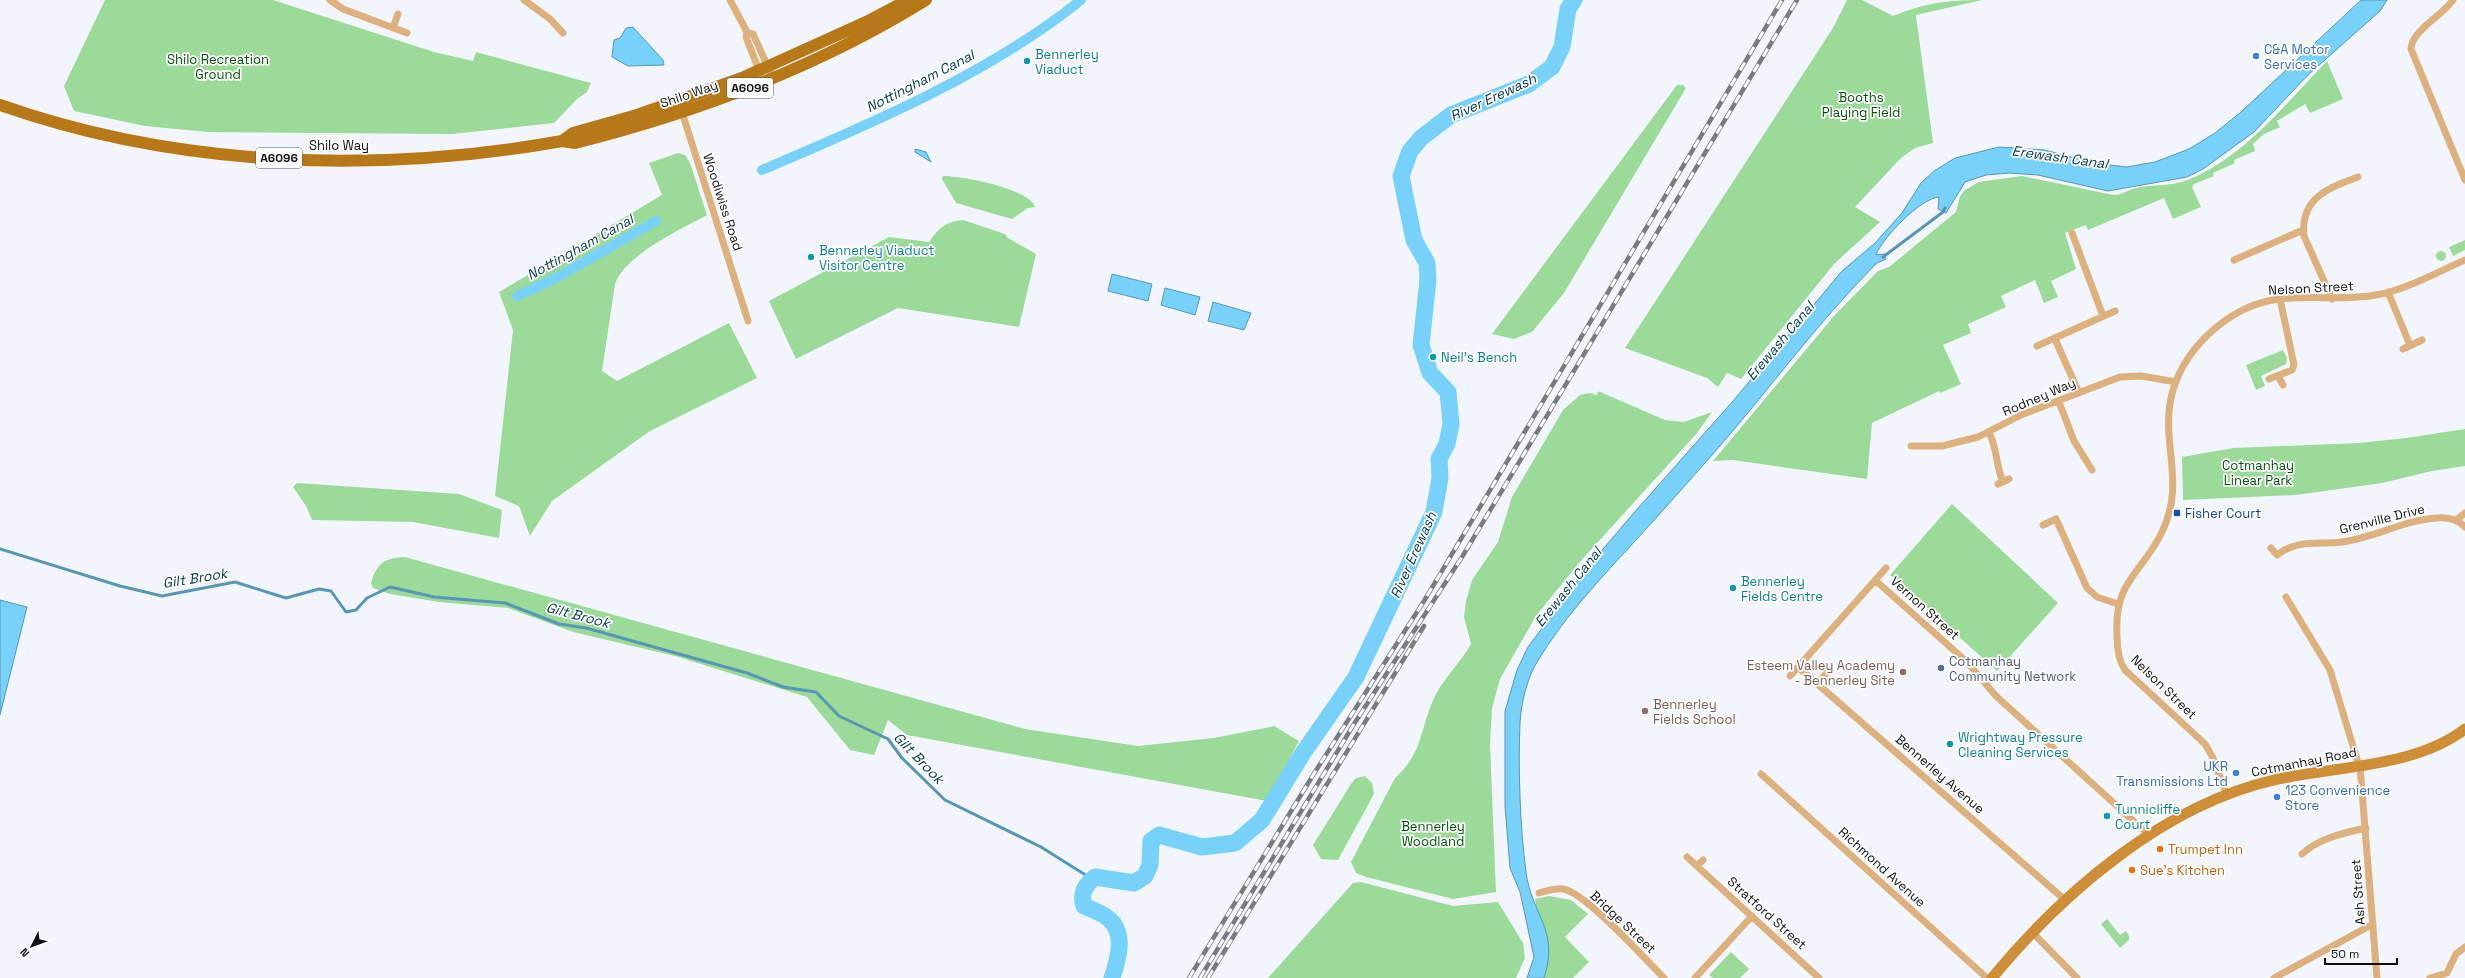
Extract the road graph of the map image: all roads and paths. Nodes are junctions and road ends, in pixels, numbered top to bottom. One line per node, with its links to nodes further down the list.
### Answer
1 (330, 0): 8 (street)
2 (524, 0): 10 (street)
3 (730, 0): 11 (street)
4 (908, 0): 11 (main road, Shilo Way / A6096)
5 (926, 0): 12 (main road, Shilo Way / A6096)
6 (2453, 0): 18 (street)
7 (398, 14): 8 (street)
8 (393, 28): 9 (street)
9 (407, 33)
10 (563, 33)
11 (763, 69): 12 (street); 14 (main road, Shilo Way / A6096)
12 (768, 80): 15 (main road, Shilo Way / A6096)
13 (0, 105): 16 (main road, Shilo Way / A6096)
14 (662, 107): 15 (street); 16 (main road, Shilo Way / A6096)
15 (682, 112): 16 (main road, Shilo Way / A6096); 28 (street, Woodiwiss Road)
16 (562, 142)
17 (2358, 177): 19 (street)
18 (2465, 180)
19 (2303, 230): 21 (street); 25 (street)
20 (2072, 233): 27 (street)
21 (2234, 260)
22 (2465, 260): 23 (street, Nelson Street)
23 (2388, 292): 25 (street, Nelson Street); 31 (street)
24 (2280, 299): 25 (street, Nelson Street); 34 (street); 36 (street, Nelson Street)
25 (2332, 299)
26 (2115, 311): 27 (street)
27 (2103, 316): 29 (street)
28 (748, 321)
29 (2055, 338): 32 (street); 38 (street)
30 (2422, 340): 31 (street)
31 (2410, 345): 33 (street)
32 (2037, 346)
33 (2403, 348)
34 (2278, 376): 35 (street); 37 (street)
35 (2269, 379)
36 (2176, 382): 38 (street, Rodney Way); 52 (street, Nelson Street)
37 (2283, 385)
38 (2079, 393): 39 (street, Rodney Way)
39 (2058, 402): 40 (street, Rodney Way); 42 (street)
40 (1989, 432): 41 (street, Rodney Way); 43 (street)
41 (1912, 446)
42 (2092, 470)
43 (2003, 481)
44 (2465, 513): 45 (street)
45 (2456, 520): 47 (street); 48 (street, Grenville Drive)
46 (2043, 525): 52 (street)
47 (2465, 527)
48 (2271, 548)
49 (1886, 568): 50 (street)
50 (1875, 580): 53 (street); 62 (street, Vernon Street)
51 (2286, 597): 58 (street, Ash Street)
52 (2118, 604): 60 (street, Nelson Street)
53 (1798, 666): 55 (street); 56 (street, Bennerley Avenue)
54 (1830, 669): 56 (street)
55 (1790, 676)
56 (1818, 683): 68 (street, Bennerley Avenue)
57 (2465, 729): 58 (street, Cotmanhay Road)
58 (2360, 766): 60 (street, Cotmanhay Road); 61 (street, Ash Street)
59 (1761, 774): 77 (street, Richmond Avenue)
60 (2226, 795): 62 (street, Cotmanhay Road)
61 (2366, 828): 63 (street); 70 (street, Ash Street)
62 (2150, 836): 68 (street, Cotmanhay Road)
63 (2302, 854)
64 (1687, 857): 66 (street, Stratford Street)
65 (1704, 860): 66 (street)
66 (1697, 866): 69 (street, Stratford Street)
67 (1539, 893): 74 (street, Bridge Street)
68 (2065, 900): 71 (street, Cotmanhay Road)
69 (1752, 916): 75 (street); 76 (street, Stratford Street)
70 (2373, 924): 73 (street, Ash Street); 80 (street)
71 (2032, 932): 78 (street, Cotmanhay Road); 79 (street)
72 (2465, 947): 81 (street)
73 (2379, 977)
74 (1664, 978)
75 (1695, 978)
76 (1819, 978)
77 (1987, 978)
78 (1992, 978)
79 (2077, 978)
80 (2274, 978)
81 (2430, 978)

